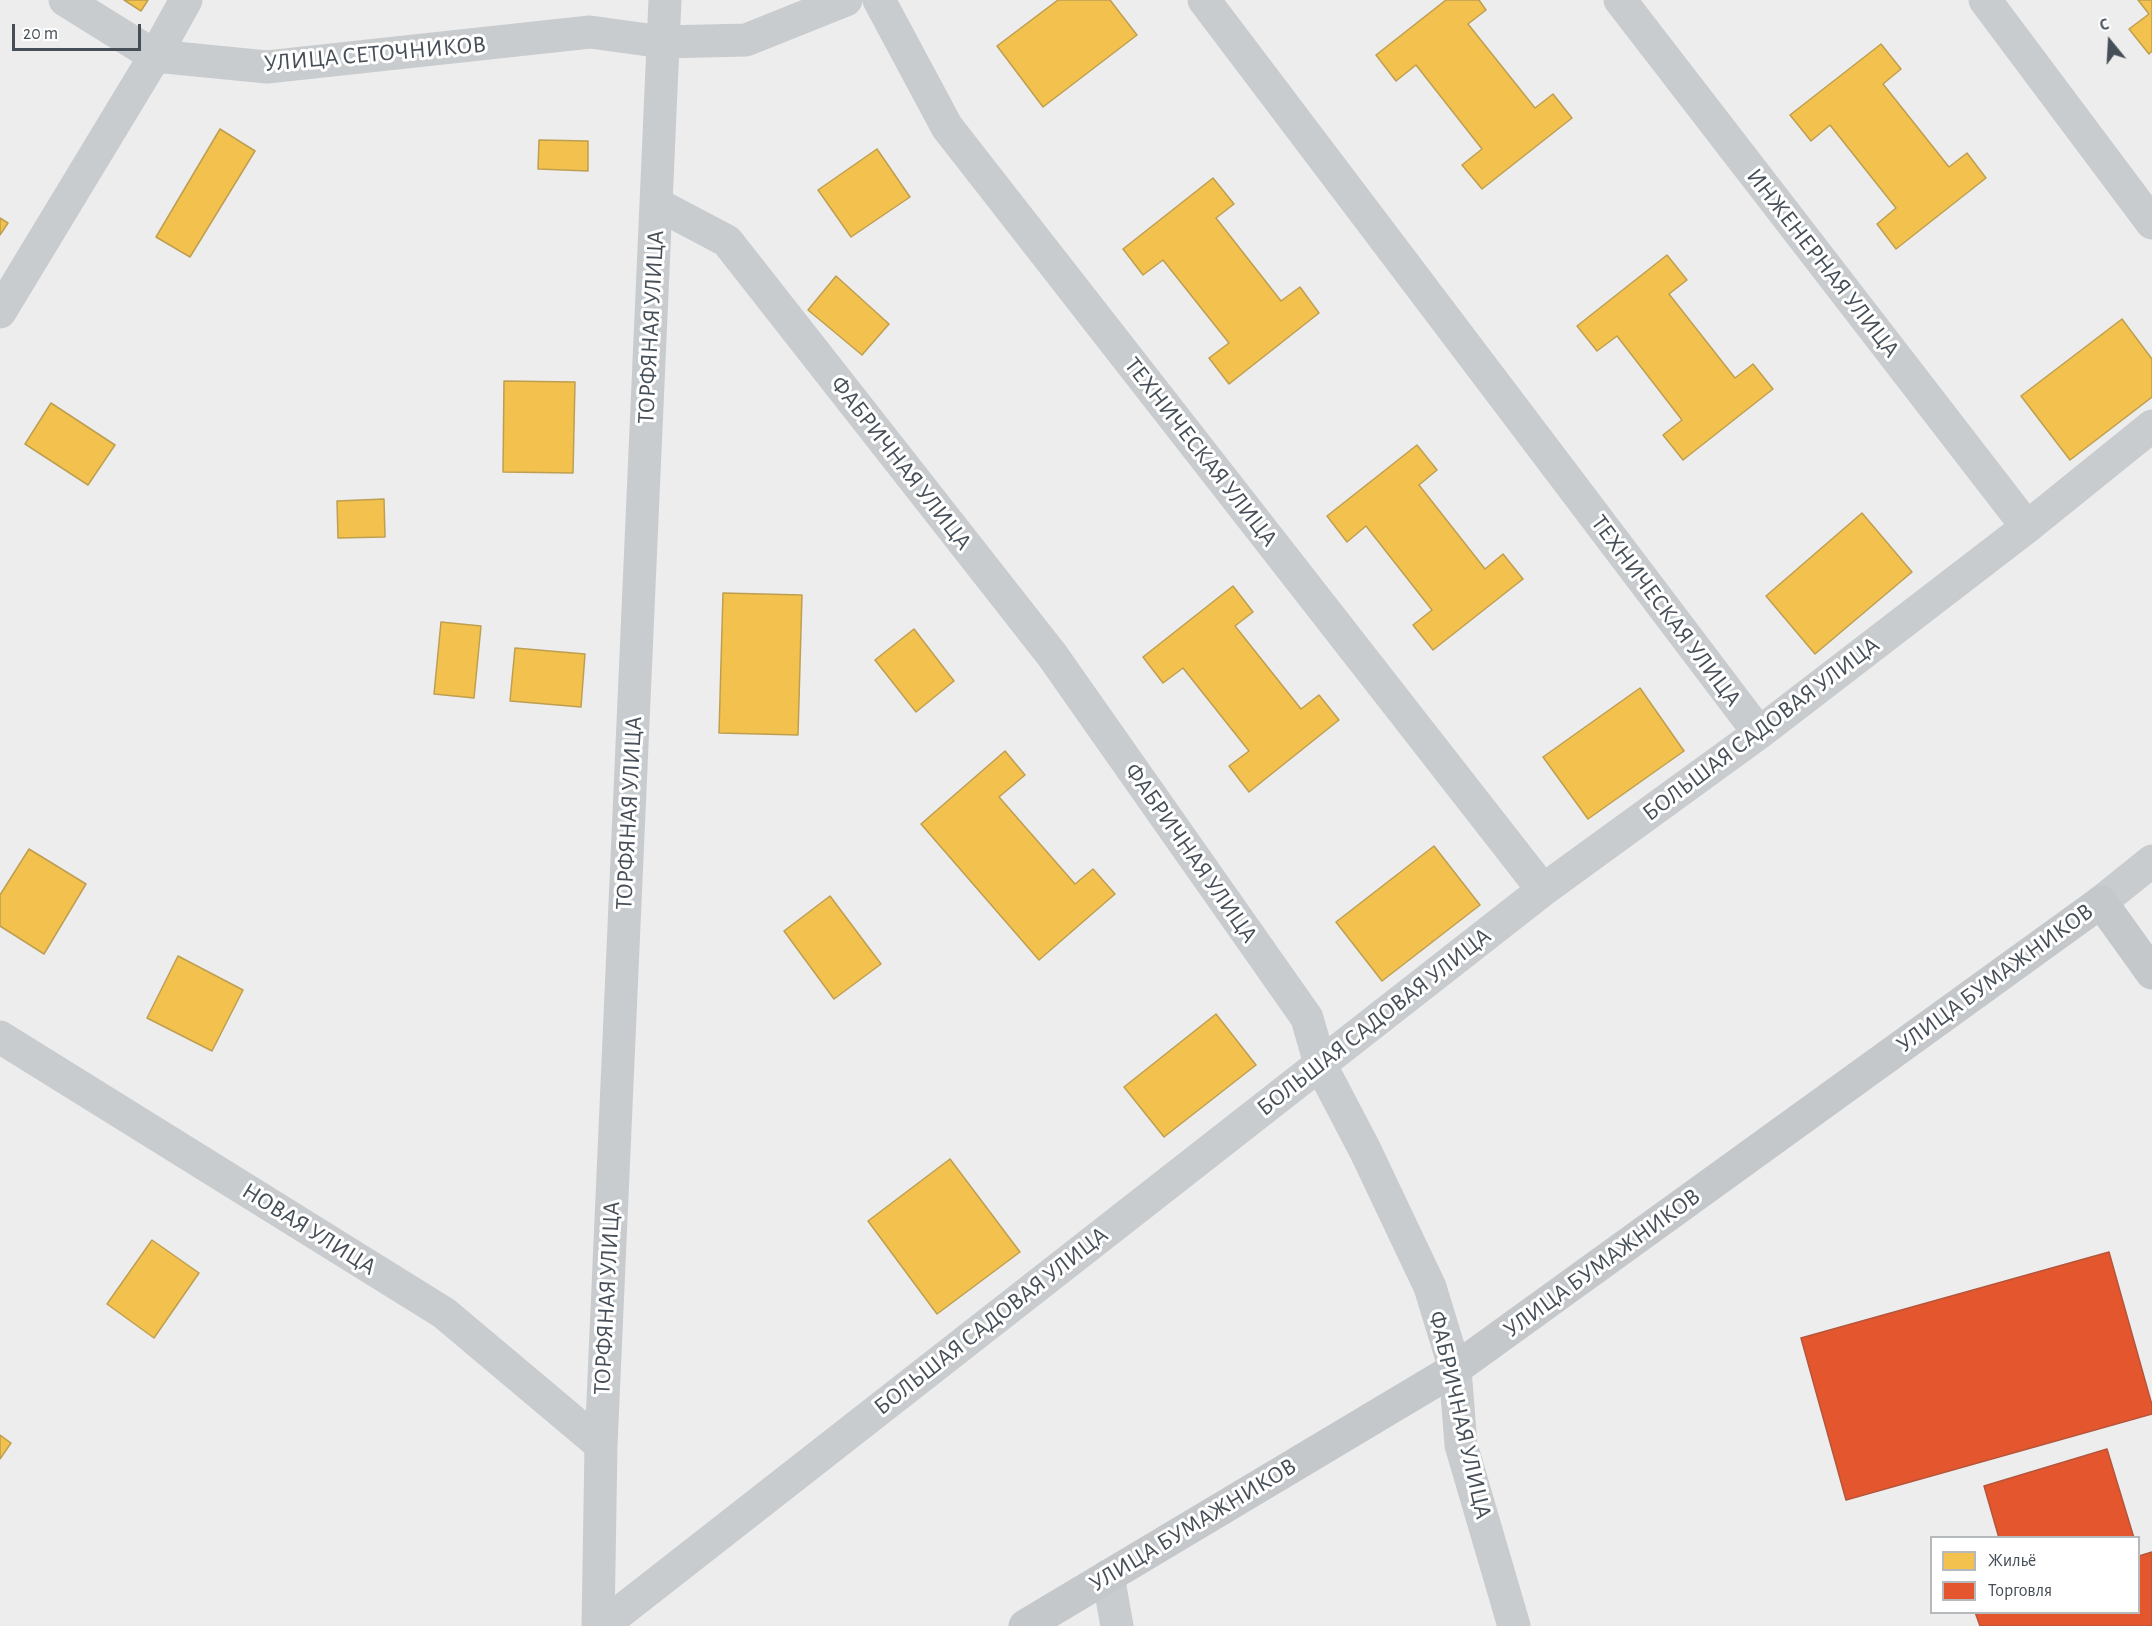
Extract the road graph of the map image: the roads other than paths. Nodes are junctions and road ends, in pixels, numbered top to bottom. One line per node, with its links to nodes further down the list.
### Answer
1 (65, 0): 10 (street, УЛИЦА СЕТОЧНИКОВ)
2 (186, 0): 10 (street)
3 (665, 0): 9 (street, ТОРФЯНАЯ УЛИЦА)
4 (846, 0): 9 (street, УЛИЦА СЕТОЧНИКОВ)
5 (879, 0): 18 (street, ТЕХНИЧЕСКАЯ УЛИЦА)
6 (1204, 0): 16 (street, ТЕХНИЧЕСКАЯ УЛИЦА)
7 (1620, 0): 15 (street, ИНЖЕНЕРНАЯ УЛИЦА)
8 (1985, 0): 12 (street)
9 (663, 42): 10 (street, УЛИЦА СЕТОЧНИКОВ); 11 (street, ТОРФЯНАЯ УЛИЦА)
10 (155, 56): 13 (street)
11 (657, 204): 22 (street, ФАБРИЧНАЯ УЛИЦА); 24 (street, ТОРФЯНАЯ УЛИЦА)
12 (2152, 223)
13 (0, 312)
14 (2152, 426): 15 (street, БОЛЬШАЯ САДОВАЯ УЛИЦА)
15 (2027, 526): 16 (street, БОЛЬШАЯ САДОВАЯ УЛИЦА)
16 (1759, 733): 18 (street, БОЛЬШАЯ САДОВАЯ УЛИЦА)
17 (2152, 861): 19 (street, УЛИЦА БУМАЖНИКОВ)
18 (1543, 890): 22 (street, БОЛЬШАЯ САДОВАЯ УЛИЦА)
19 (2101, 902): 20 (main road); 23 (main road, УЛИЦА БУМАЖНИКОВ)
20 (2152, 973)
21 (0, 1037): 24 (street, НОВАЯ УЛИЦА)
22 (1320, 1064): 23 (street, ФАБРИЧНАЯ УЛИЦА); 27 (street, БОЛЬШАЯ САДОВАЯ УЛИЦА)
23 (1455, 1370): 25 (main road, УЛИЦА БУМАЖНИКОВ); 30 (street, ФАБРИЧНАЯ УЛИЦА)
24 (601, 1445): 26 (street, ТОРФЯНАЯ УЛИЦА)
25 (1108, 1576): 28 (main road, УЛИЦА БУМАЖНИКОВ); 29 (street)
26 (598, 1626)
27 (602, 1626)
28 (1025, 1626)
29 (1117, 1626)
30 (1514, 1626)

